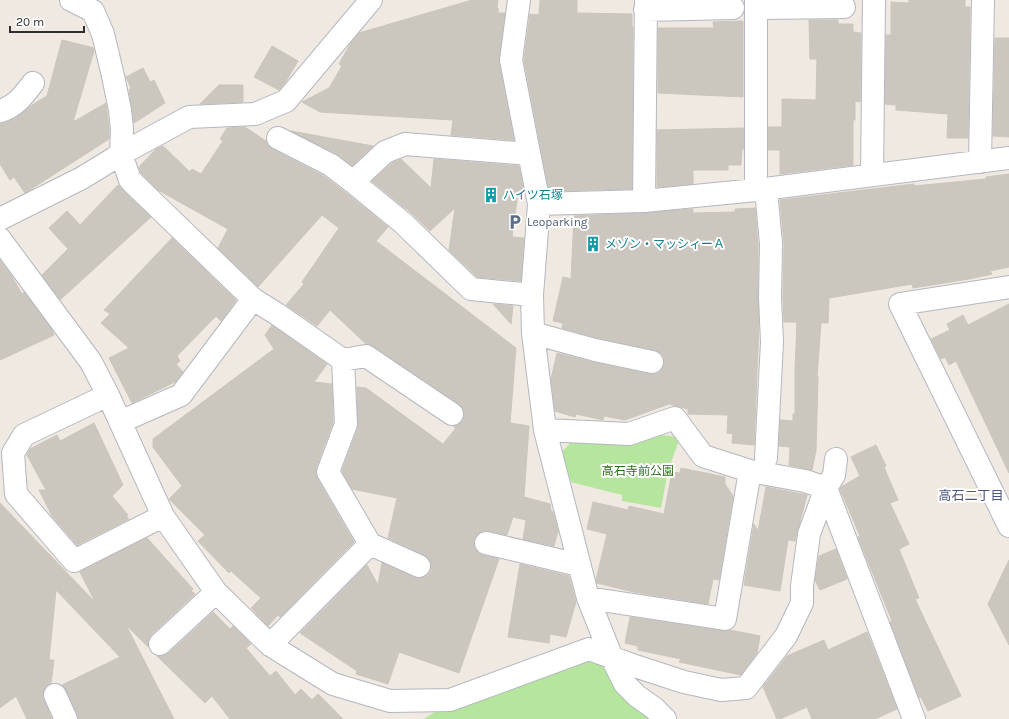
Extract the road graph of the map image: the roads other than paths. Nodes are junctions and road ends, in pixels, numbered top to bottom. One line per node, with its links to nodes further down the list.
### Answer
1 (71, 0): 13 (street)
2 (371, 0): 13 (street)
3 (519, 0): 14 (street)
4 (874, 0): 17 (street)
5 (983, 0): 16 (street)
6 (756, 4): 8 (street); 19 (street)
7 (645, 5): 9 (street); 20 (street)
8 (844, 7)
9 (733, 8)
10 (33, 83): 11 (street)
11 (0, 110)
12 (278, 138): 18 (street)
13 (121, 154): 22 (street); 26 (street)
14 (529, 154): 18 (street); 21 (street)
15 (1009, 158): 16 (street)
16 (980, 162): 17 (street)
17 (872, 175): 19 (street)
18 (353, 182): 25 (street)
19 (761, 189): 20 (street); 35 (street)
20 (644, 201): 21 (street)
21 (539, 204): 25 (street)
22 (0, 219)
23 (2, 244): 30 (street)
24 (1009, 287): 38 (street)
25 (532, 295): 27 (street)
26 (252, 299): 28 (street); 32 (street)
27 (533, 333): 29 (street); 33 (street)
28 (343, 360): 31 (street); 40 (street)
29 (652, 362)
30 (108, 395): 32 (street); 37 (street)
31 (452, 414)
32 (120, 422): 37 (street)
33 (545, 430): 35 (street); 41 (street)
34 (836, 459): 36 (street)
35 (758, 465): 36 (street); 44 (street)
36 (826, 488): 47 (street); 51 (street)
37 (163, 516): 43 (street)
38 (1009, 526)
39 (486, 543): 41 (street)
40 (370, 544): 42 (street); 46 (street)
41 (580, 565): 44 (street)
42 (419, 566)
43 (216, 592): 45 (street); 46 (street)
44 (588, 598): 47 (street)
45 (160, 644)
46 (270, 645): 47 (street)
47 (612, 658): 50 (street)
48 (55, 695): 49 (street)
49 (66, 719)
50 (665, 719)
51 (914, 719)

